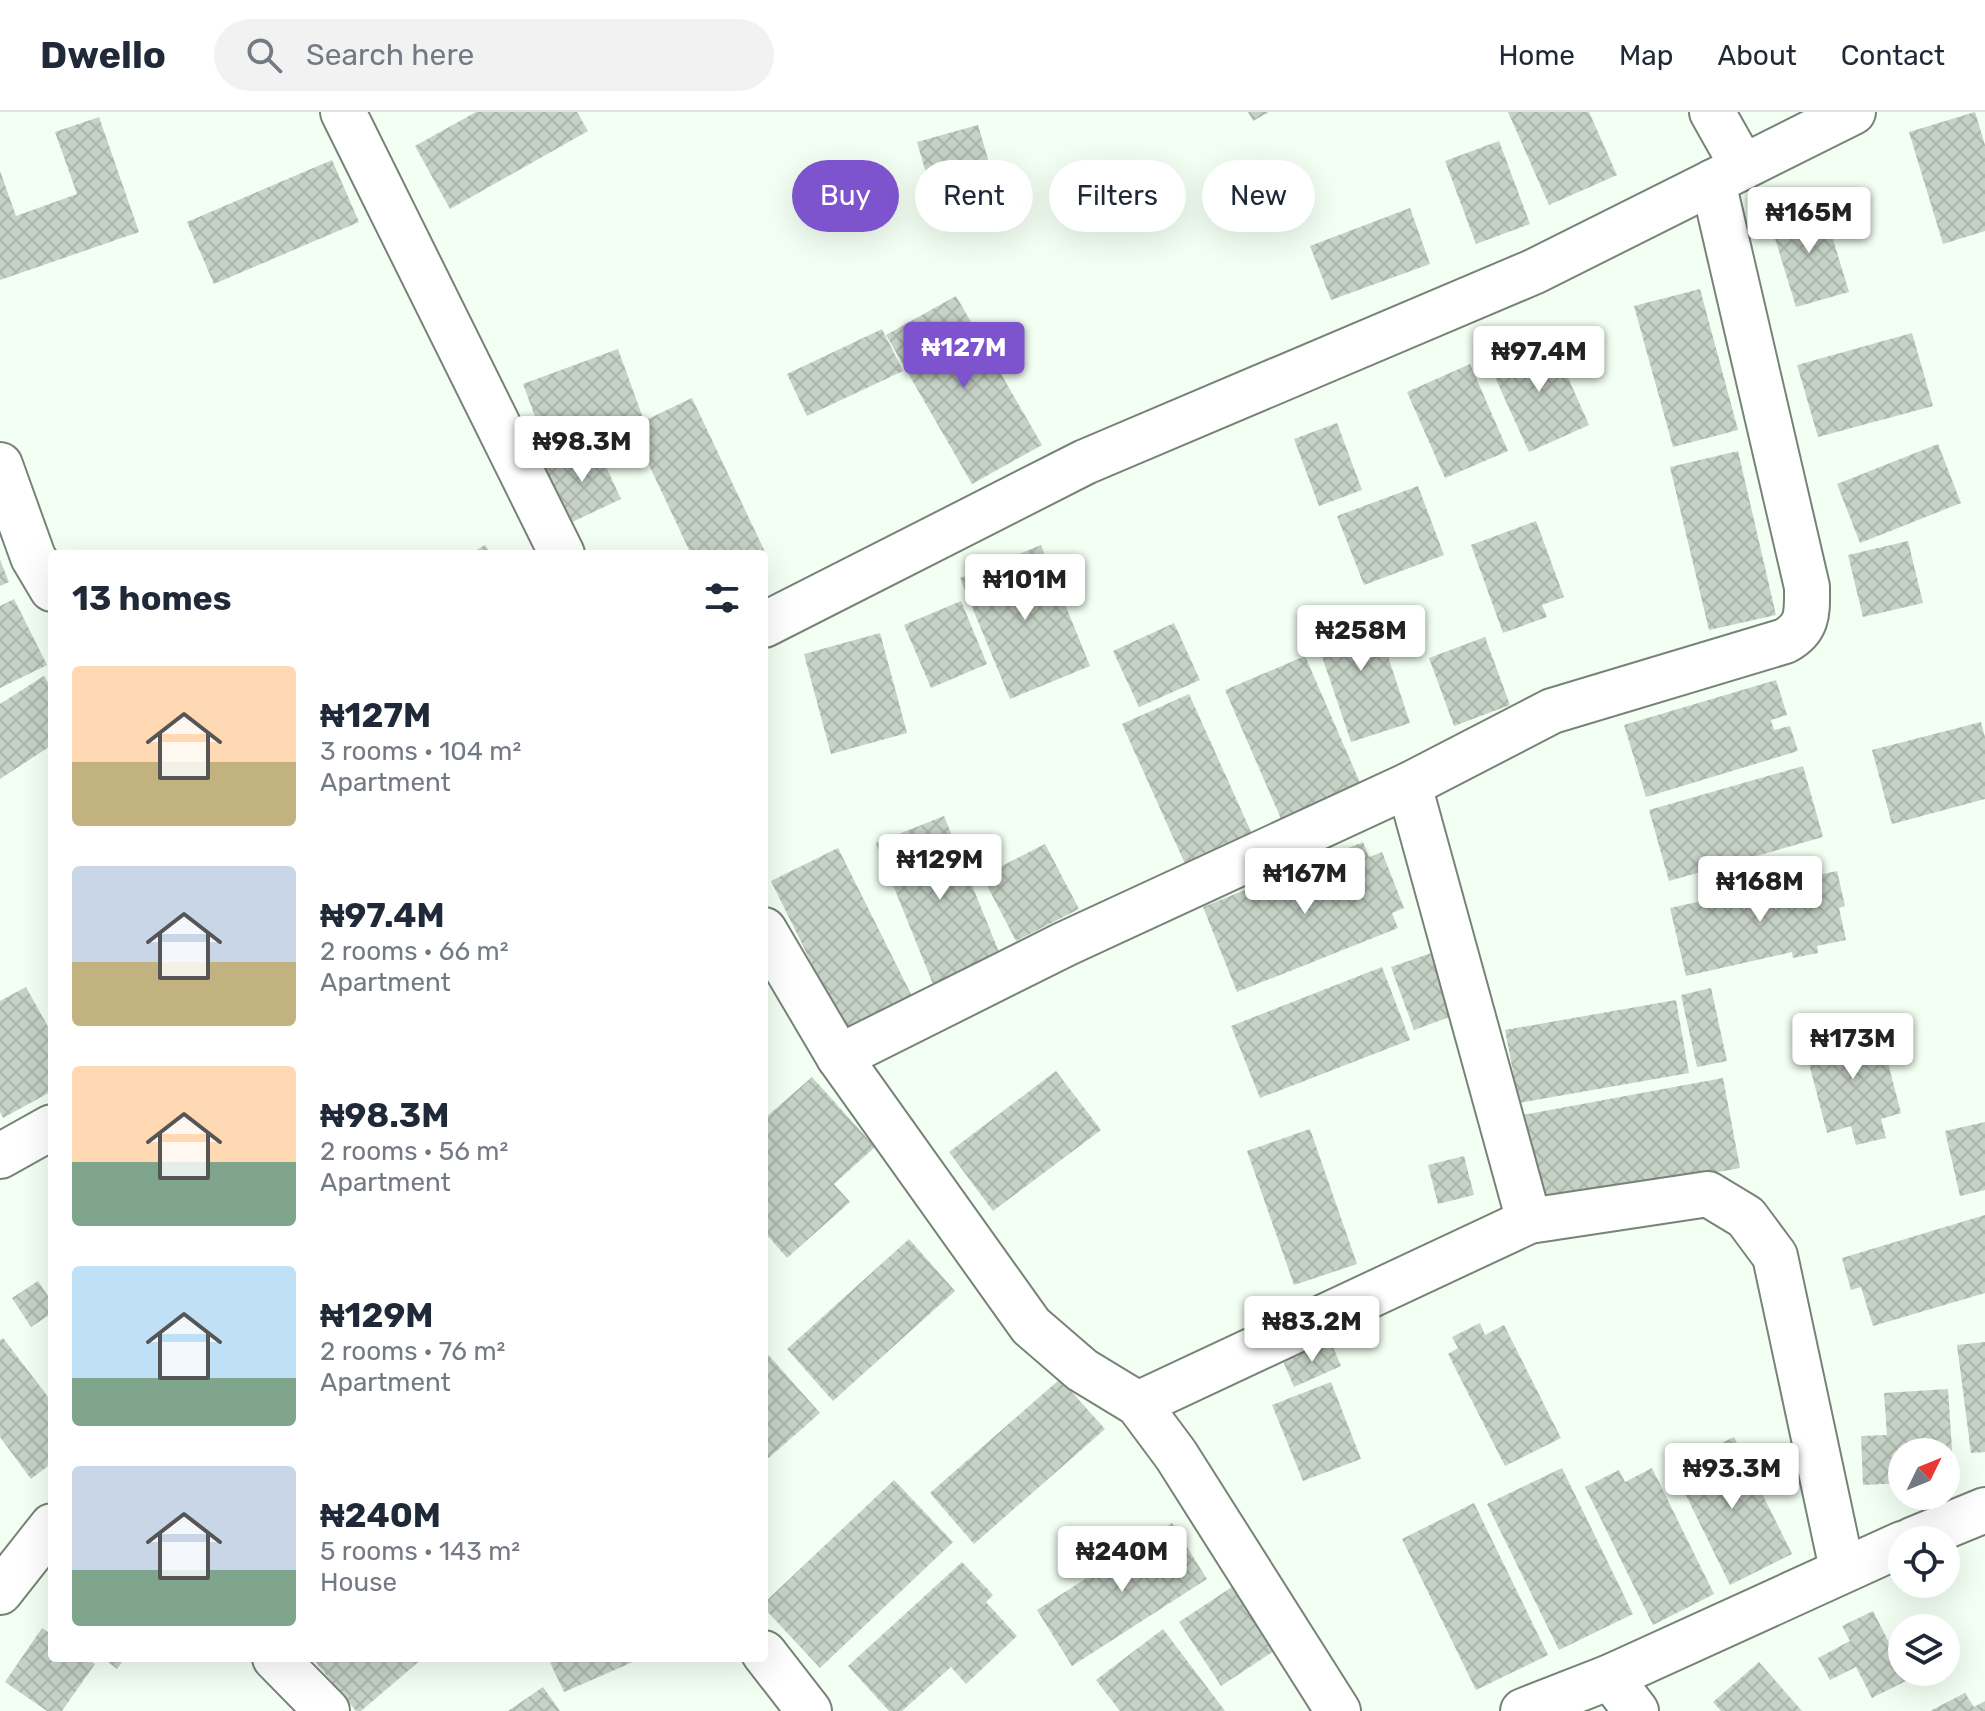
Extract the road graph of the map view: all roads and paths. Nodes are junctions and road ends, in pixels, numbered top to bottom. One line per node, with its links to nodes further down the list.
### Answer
1 (343, 112): 6 (street)
2 (1712, 112): 4 (street)
3 (1853, 112): 4 (street)
4 (1728, 174): 8 (street); 9 (street)
5 (0, 465): 7 (street)
6 (560, 550)
7 (48, 582)
8 (768, 623)
9 (1409, 785): 11 (street); 14 (street)
10 (768, 937): 11 (street)
11 (839, 1057): 15 (street)
12 (48, 1129): 13 (street)
13 (0, 1156)
14 (1529, 1221): 15 (street); 20 (street)
15 (1138, 1404): 27 (street)
16 (1985, 1510): 17 (street)
17 (1946, 1526)
18 (48, 1531): 21 (street)
19 (1888, 1550): 20 (street)
20 (1842, 1569): 24 (street)
21 (0, 1592)
22 (768, 1658): 26 (street)
23 (279, 1662): 25 (street)
24 (1623, 1694): 28 (street)
25 (327, 1711)
26 (809, 1711)
27 (1338, 1711)
28 (1523, 1711)

